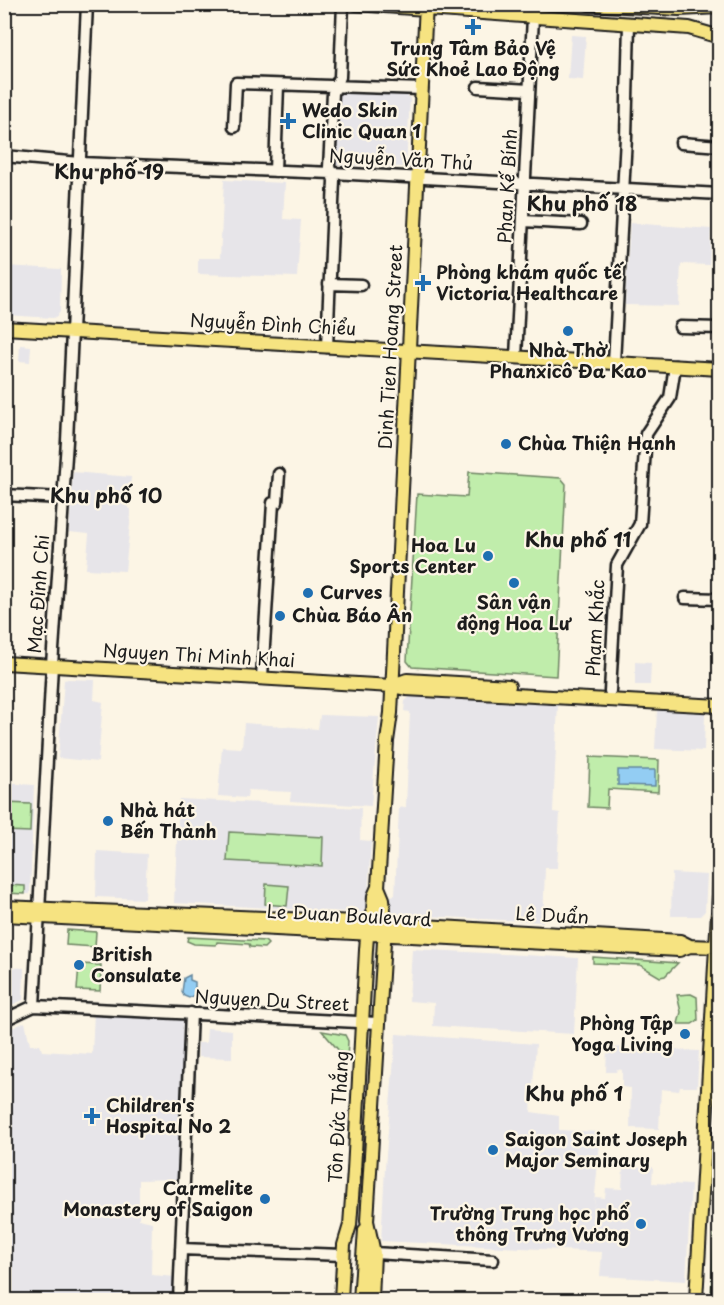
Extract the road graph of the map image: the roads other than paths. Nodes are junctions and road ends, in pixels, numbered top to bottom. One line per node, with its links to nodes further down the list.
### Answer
1 (87, 4): 21 (street, Mạc Đĩnh Chi)
2 (343, 4): 13 (street)
3 (356, 4): 6 (main road)
4 (589, 4): 5 (main road)
5 (631, 6): 8 (main road)
6 (426, 7): 7 (main road); 15 (main road, Dinh Tien Hoang Street)
7 (452, 8): 9 (main road)
8 (720, 8)
9 (533, 17): 10 (main road); 16 (street, Phan Kế Bính)
10 (629, 24): 11 (main road); 26 (street)
11 (720, 37)
12 (278, 85): 13 (street); 17 (street); 22 (street)
13 (336, 87): 15 (street); 23 (street)
14 (478, 87): 16 (street)
15 (422, 89): 24 (main road, Dinh Tien Hoang Street)
16 (530, 90): 25 (street, Phan Kế Bính)
17 (234, 127)
18 (681, 143): 19 (street)
19 (720, 146)
20 (4, 156): 21 (street, Nguyễn Văn Thủ)
21 (80, 163): 22 (street, Nguyễn Văn Thủ); 35 (street, Mạc Đĩnh Chi)
22 (275, 171): 23 (street, Nguyễn Văn Thủ)
23 (332, 173): 24 (street, Nguyễn Văn Thủ); 30 (street)
24 (418, 178): 25 (street, Nguyễn Văn Thủ); 37 (main road, Dinh Tien Hoang Street)
25 (525, 183): 26 (street, Nguyễn Văn Thủ); 28 (street, Phan Kế Bính)
26 (622, 189): 27 (street, Nguyễn Văn Thủ); 39 (street)
27 (720, 194)
28 (524, 221): 29 (street); 38 (street, Phan Kế Bính)
29 (581, 224)
30 (329, 284): 31 (street); 36 (street)
31 (361, 285)
32 (680, 327): 34 (street)
33 (4, 328): 35 (main road, Nguyễn Đình Chiểu)
34 (720, 328)
35 (72, 332): 36 (main road, Nguyễn Đình Chiểu); 44 (street, Mạc Đĩnh Chi)
36 (327, 347): 37 (main road, Nguyễn Đình Chiểu)
37 (409, 351): 38 (main road, Nguyễn Đình Chiểu); 50 (main road, Dinh Tien Hoang Street)
38 (516, 357): 39 (main road, Nguyễn Đình Chiểu)
39 (614, 363): 40 (main road, Nguyễn Đình Chiểu)
40 (675, 366): 41 (main road, Nguyễn Đình Chiểu); 51 (street, Phạm Khắc)
41 (720, 369)
42 (279, 474): 49 (street)
43 (4, 495): 44 (street)
44 (62, 498): 48 (street, Mạc Đĩnh Chi)
45 (685, 598): 46 (street)
46 (720, 599)
47 (4, 663): 48 (main road, Nguyen Thi Minh Khai)
48 (52, 665): 49 (main road, Nguyen Thi Minh Khai); 58 (street, Mạc Đĩnh Chi)
49 (262, 677): 50 (main road, Nguyen Thi Minh Khai)
50 (390, 686): 51 (main road, Nguyen Thi Minh Khai); 56 (main road, Dinh Tien Hoang Street)
51 (609, 695): 52 (main road, Nguyen Thi Minh Khai)
52 (656, 698): 53 (main road, Nguyen Thi Minh Khai); 54 (main road, Nguyen Thi Minh Khai)
53 (720, 698)
54 (720, 705)
55 (720, 877): 62 (main road)
56 (378, 887): 60 (main road, Tôn Đức Thắng); 61 (main road, Tôn Đức Thắng)
57 (4, 907): 58 (main road)
58 (38, 913): 59 (main road, Le Duan Boulevard); 60 (main road, Le Duan Boulevard); 63 (street, Mạc Đĩnh Chi)
59 (4, 915)
60 (368, 929): 61 (main road, Le Duan Boulevard); 66 (main road, Tôn Đức Thắng)
61 (384, 930): 62 (main road, Le Duan Boulevard); 67 (main road, Tôn Đức Thắng)
62 (716, 947): 78 (main road)
63 (34, 1006): 64 (street, Nguyen Du Street); 65 (street, Nguyen Du Street)
64 (191, 1013): 66 (street, Nguyen Du Street); 70 (street)
65 (4, 1020)
66 (362, 1022): 67 (street, Nguyen Du Street); 68 (main road, Tôn Đức Thắng)
67 (378, 1023): 69 (main road, Tôn Đức Thắng)
68 (360, 1064): 69 (main road); 71 (main road, Tôn Đức Thắng)
69 (375, 1064): 71 (main road, Tôn Đức Thắng)
70 (181, 1249): 71 (street); 73 (street)
71 (359, 1253): 72 (street); 74 (main road); 75 (main road); 76 (main road); 77 (main road)
72 (493, 1260)
73 (178, 1300)
74 (341, 1300)
75 (352, 1300)
76 (360, 1300)
77 (372, 1300)
78 (696, 1300)

